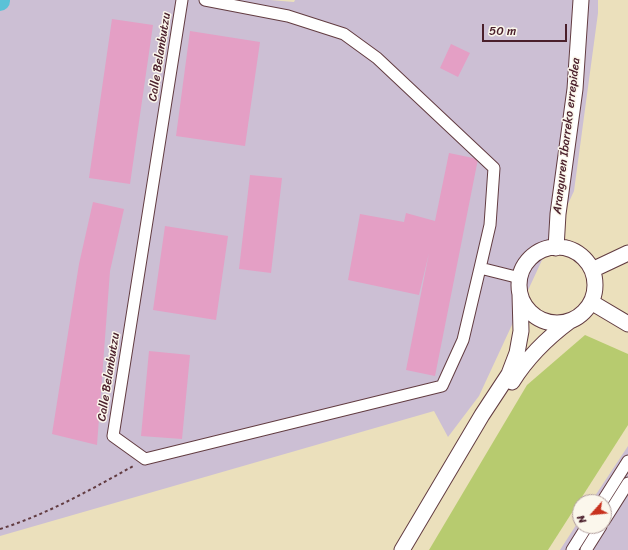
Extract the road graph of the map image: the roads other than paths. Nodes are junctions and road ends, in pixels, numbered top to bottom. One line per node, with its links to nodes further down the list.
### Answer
1 (182, 0): 6 (street, Calle Belanbutzu)
2 (205, 0): 6 (street)
3 (581, 0): 4 (street, Aranguren Ibarreko errepidea)
4 (556, 248): 7 (street); 8 (street)
5 (628, 253): 7 (street)
6 (480, 268): 8 (street)
7 (592, 270): 10 (street)
8 (520, 278): 9 (street)
9 (520, 294): 11 (street); 16 (street)
10 (591, 302): 11 (street); 12 (street)
11 (572, 320): 16 (street)
12 (628, 324)
13 (628, 461): 15 (street)
14 (628, 483): 17 (street)
15 (607, 494)
16 (432, 500): 20 (street)
17 (612, 508)
18 (582, 534): 21 (street)
19 (596, 534): 22 (street)
20 (402, 550)
21 (572, 550)
22 (586, 550)

